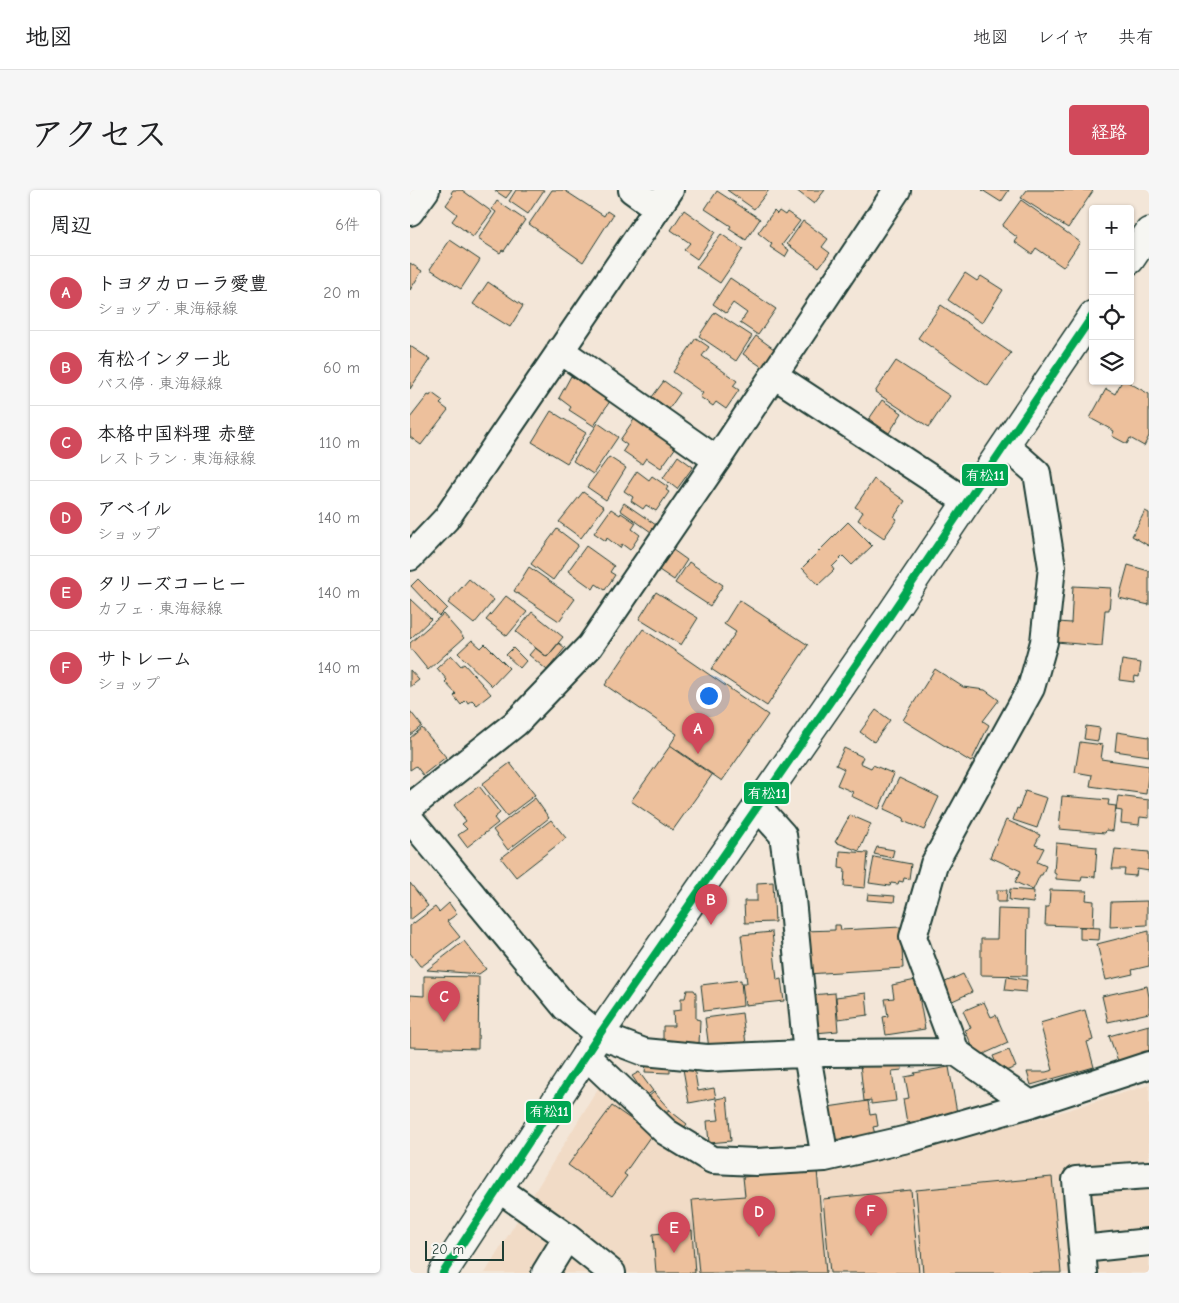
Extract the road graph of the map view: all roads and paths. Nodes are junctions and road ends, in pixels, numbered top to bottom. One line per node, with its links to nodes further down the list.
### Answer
1 (632, 190): 3 (street)
2 (898, 190): 8 (street)
3 (664, 199): 7 (street)
4 (1149, 232): 5 (main road)
5 (1134, 254)
6 (1089, 321): 9 (main road)
7 (560, 350): 10 (street); 12 (street)
8 (774, 375): 10 (street); 11 (street)
9 (1005, 445): 11 (main road); 17 (street)
10 (717, 460): 14 (street)
11 (967, 502): 13 (main road)
12 (410, 557)
13 (757, 806): 16 (main road); 18 (street)
14 (410, 807)
15 (410, 819): 16 (street)
16 (592, 1045): 18 (street); 21 (street); 23 (main road)
17 (956, 1052): 18 (street); 20 (street)
18 (807, 1055): 21 (street)
19 (1149, 1065): 20 (street)
20 (1030, 1104): 21 (street)
21 (825, 1158)
22 (1149, 1175): 26 (street)
23 (499, 1189): 25 (street); 27 (main road)
24 (1149, 1242): 26 (street)
25 (557, 1260): 28 (street)
26 (1083, 1261)
27 (443, 1273)
28 (612, 1273)

